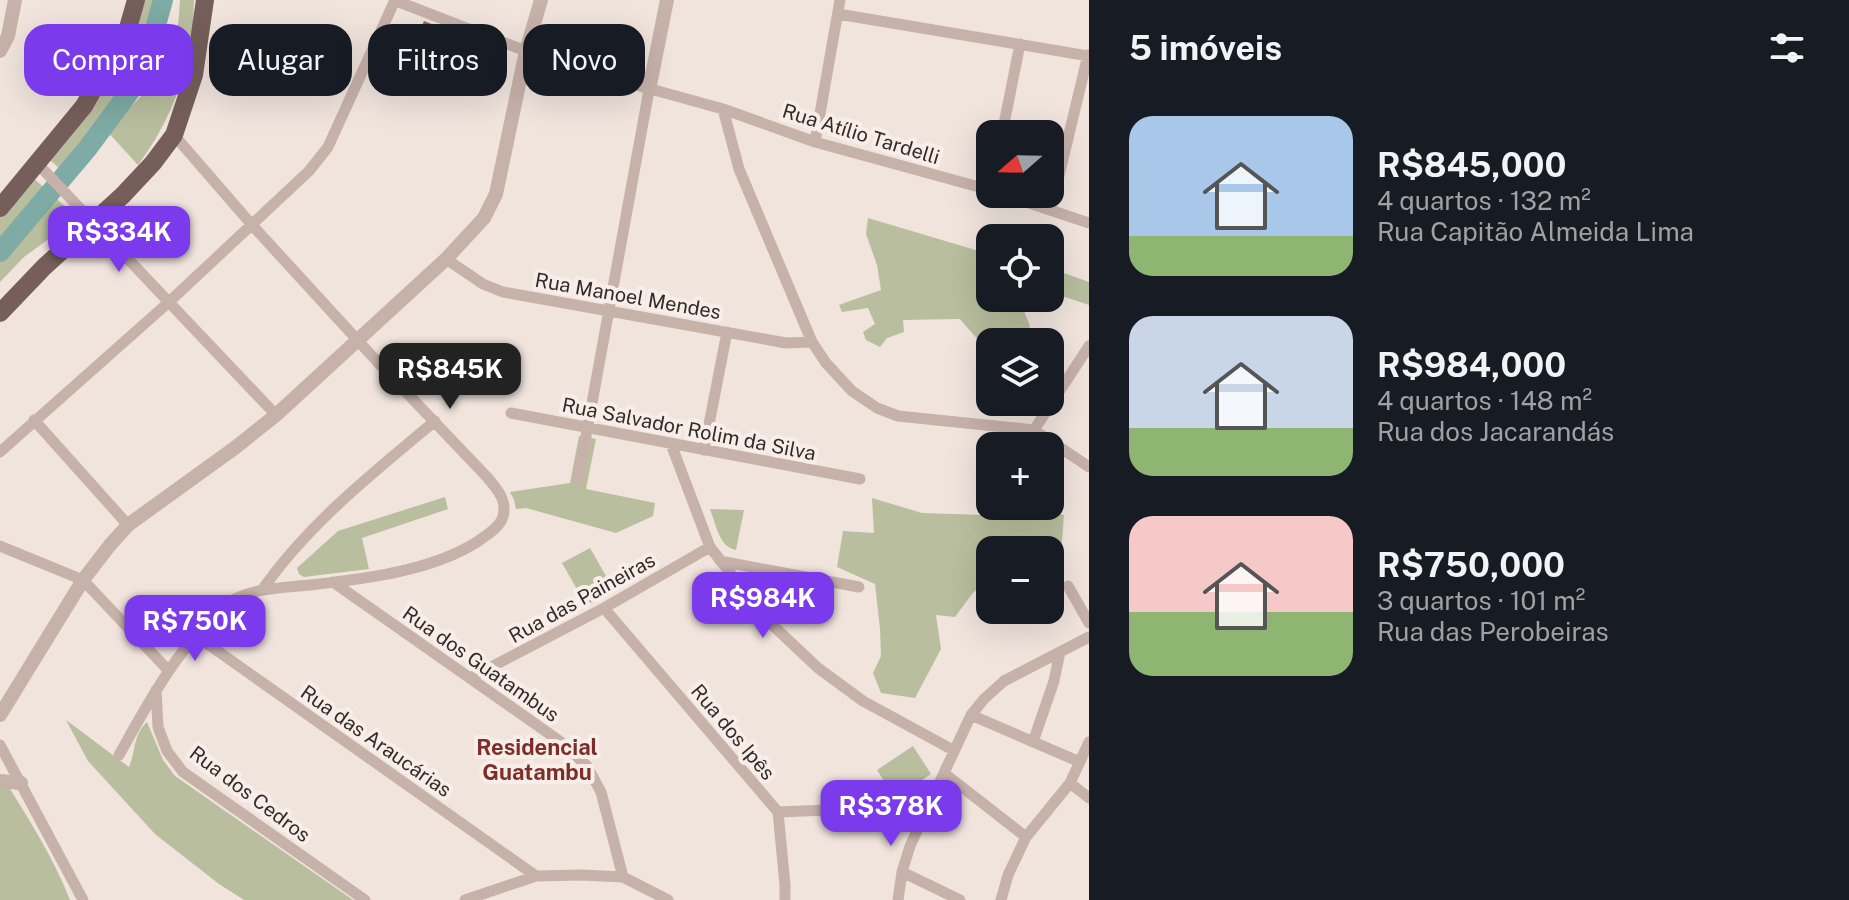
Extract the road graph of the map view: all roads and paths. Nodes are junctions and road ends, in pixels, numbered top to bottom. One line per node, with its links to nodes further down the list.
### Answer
1 (15, 0): 12 (street)
2 (136, 0): 21 (main road)
3 (205, 0): 19 (main road)
4 (394, 0): 11 (street, Rua Atílio Tardelli); 28 (street)
5 (541, 0): 9 (street)
6 (667, 0): 16 (street)
7 (840, 0): 8 (street)
8 (838, 14): 10 (street); 20 (street)
9 (534, 24)
10 (1020, 44): 13 (street); 18 (street)
11 (523, 50)
12 (0, 51)
13 (1089, 56): 25 (street)
14 (523, 65): 29 (street)
15 (645, 89): 16 (street, Rua Atílio Tardelli)
16 (649, 90): 17 (street, Rua Atílio Tardelli); 31 (street)
17 (723, 109): 20 (street, Rua Atílio Tardelli); 35 (street)
18 (1005, 120)
19 (174, 135): 26 (main road); 28 (street)
20 (815, 142): 22 (street, Rua Atílio Tardelli)
21 (40, 166): 23 (main road); 26 (street)
22 (976, 186)
23 (0, 208)
24 (1048, 208): 25 (street)
25 (1051, 209): 27 (street)
26 (94, 222): 30 (street); 32 (main road)
27 (1089, 223)
28 (252, 225): 30 (street); 34 (street)
29 (446, 259): 31 (street, Rua Manoel Mendes); 34 (street)
30 (169, 302): 38 (street); 39 (street)
31 (608, 311): 33 (street, Rua Manoel Mendes); 41 (street)
32 (0, 313)
33 (727, 332): 35 (street, Rua Manoel Mendes); 44 (street)
34 (358, 339): 38 (street); 40 (street)
35 (812, 342): 42 (street)
36 (1089, 346): 42 (street)
37 (511, 413): 41 (street, Rua Salvador Rolim da Silva)
38 (276, 415): 49 (street)
39 (34, 420): 45 (street); 49 (street)
40 (435, 421): 55 (street); 58 (street)
41 (586, 428): 43 (street, Rua Salvador Rolim da Silva); 48 (street)
42 (1034, 430): 46 (street)
43 (671, 444): 44 (street, Rua Salvador Rolim da Silva); 51 (street)
44 (704, 450): 47 (street, Rua Salvador Rolim da Silva)
45 (0, 452)
46 (1089, 467)
47 (860, 479)
48 (578, 480)
49 (128, 525): 54 (street)
50 (0, 546): 54 (street)
51 (710, 547): 52 (street); 59 (street, Rua das Paineiras)
52 (720, 561): 53 (street); 60 (street)
53 (774, 571): 57 (street); 60 (street)
54 (83, 580): 65 (street); 68 (street)
55 (333, 582): 58 (street); 66 (street, Rua dos Guatambus)
56 (1068, 586): 61 (street)
57 (859, 587)
58 (262, 590): 62 (street)
59 (604, 608): 66 (street, Rua das Paineiras); 82 (street, Rua dos Ipês)
60 (766, 619): 73 (street)
61 (1089, 623)
62 (195, 635): 65 (street); 85 (street, Rua das Araucárias)
63 (1089, 637): 64 (street)
64 (1060, 652): 69 (street); 70 (street)
65 (168, 670): 67 (street)
66 (470, 678): 86 (street, Rua dos Guatambus)
67 (156, 689): 74 (street); 88 (street, Rua dos Cedros)
68 (0, 715)
69 (971, 715): 70 (street); 73 (street)
70 (1033, 742): 75 (street)
71 (1089, 742): 75 (street)
72 (0, 745): 78 (street)
73 (953, 750): 76 (street)
74 (119, 755)
75 (1080, 762): 79 (street)
76 (944, 773): 81 (street); 83 (street)
77 (0, 781): 78 (street)
78 (21, 783): 87 (street)
79 (1070, 783): 80 (street); 83 (street)
80 (1089, 798)
81 (927, 806): 82 (street); 84 (street)
82 (778, 812): 91 (street)
83 (1026, 837): 94 (street)
84 (902, 872): 92 (street); 93 (street)
85 (536, 876): 86 (street); 89 (street)
86 (623, 877): 90 (street)
87 (80, 900)
88 (365, 900)
89 (465, 900)
90 (668, 900)
91 (785, 900)
92 (898, 900)
93 (960, 900)
94 (1001, 900)

